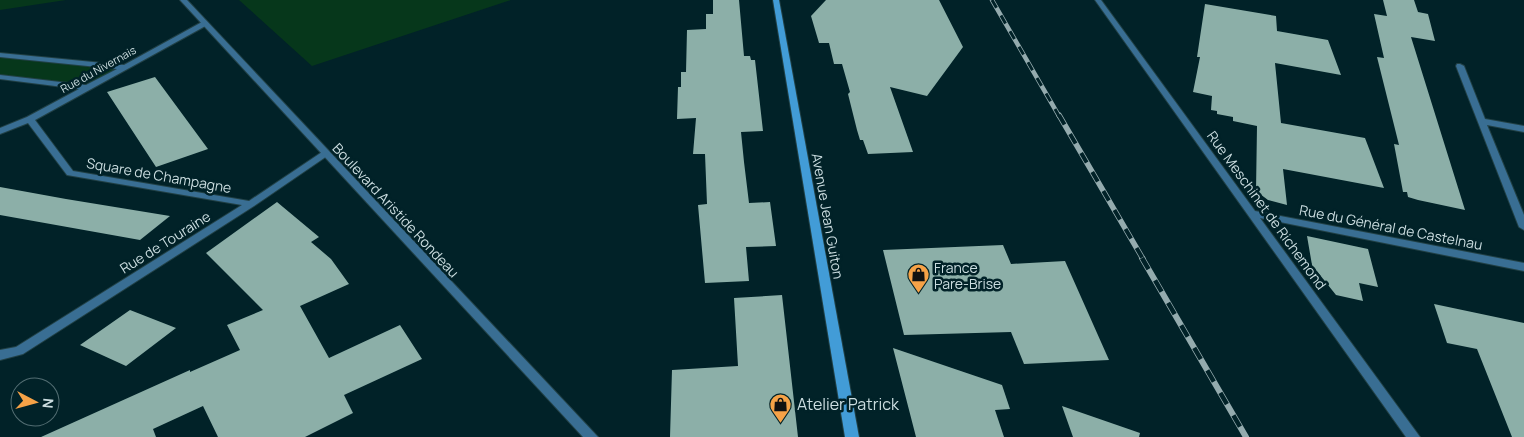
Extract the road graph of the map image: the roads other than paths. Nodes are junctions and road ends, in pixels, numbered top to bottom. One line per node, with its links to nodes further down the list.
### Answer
1 (183, 0): 4 (street, Boulevard Aristide Rondeau)
2 (776, 0): 21 (main road, Avenue Jean Guiton)
3 (1098, 0): 16 (street, Rue Meschinet de Richemond)
4 (205, 24): 7 (street, Rue du Nivernais); 14 (street, Boulevard Aristide Rondeau)
5 (0, 55): 7 (street)
6 (1460, 66): 11 (street)
7 (126, 67): 9 (street, Rue du Nivernais)
8 (0, 77): 9 (street)
9 (88, 88): 10 (street, Rue du Nivernais)
10 (30, 119): 13 (street, Rue du Nivernais); 15 (street, Square de Champagne)
11 (1481, 121): 12 (street); 17 (street)
12 (1524, 129)
13 (0, 131)
14 (325, 154): 15 (street, Rue de Touraine); 20 (street, Boulevard Aristide Rondeau)
15 (251, 204): 19 (street, Rue de Touraine)
16 (1252, 213): 18 (street, Rue du Général de Castelnau); 22 (street, Rue Meschinet de Richemond)
17 (1524, 227)
18 (1524, 266)
19 (0, 355)
20 (590, 437)
21 (852, 437)
22 (1413, 437)

